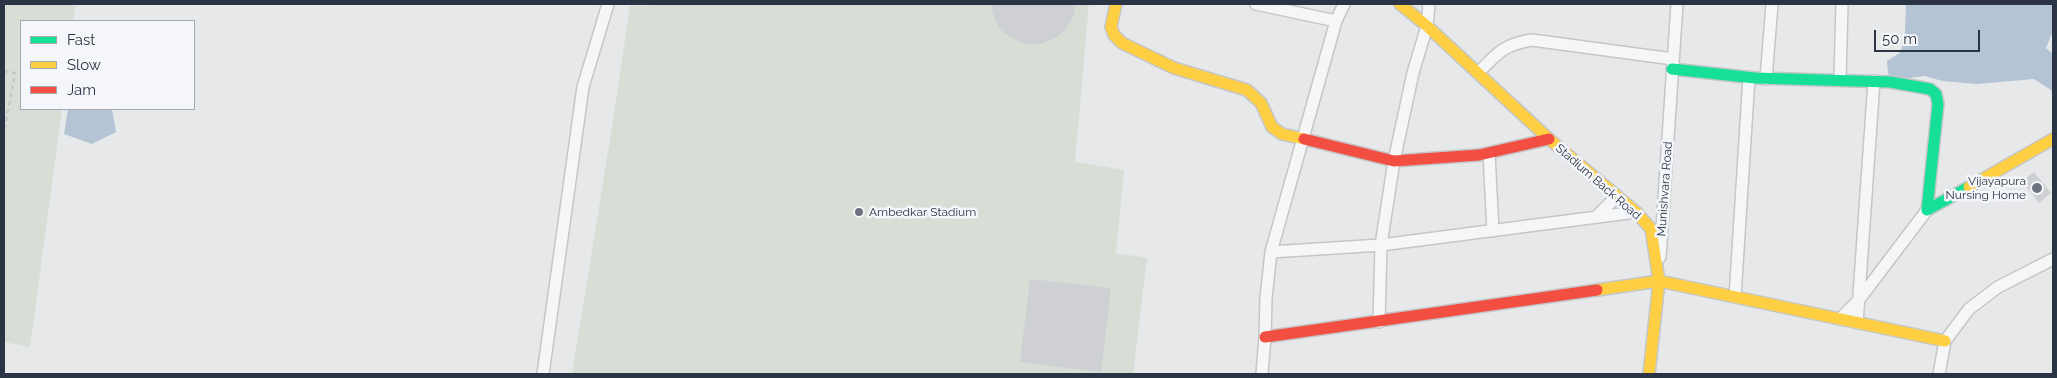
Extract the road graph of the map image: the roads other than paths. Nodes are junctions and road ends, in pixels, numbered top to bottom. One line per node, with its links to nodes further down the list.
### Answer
1 (607, 4): 39 (street)
2 (1116, 4): 18 (street)
3 (1256, 4): 10 (street)
4 (1344, 4): 10 (street)
5 (1429, 4): 11 (street)
6 (1676, 4): 12 (street, Munishvara Road)
7 (1772, 4): 15 (street)
8 (1842, 4): 16 (street)
9 (1404, 5): 11 (street, Stadium Back Road)
10 (1336, 21): 18 (street)
11 (1427, 26): 13 (street, Stadium Back Road); 22 (street)
12 (1673, 64): 13 (street); 14 (street); 31 (street, Munishvara Road)
13 (1478, 73): 19 (street, Stadium Back Road)
14 (1749, 77): 15 (street); 32 (street)
15 (1766, 79): 16 (street)
16 (1840, 79): 17 (street)
17 (1874, 81): 24 (street); 33 (street)
18 (1303, 138): 22 (street); 29 (street)
19 (1549, 140): 21 (street); 23 (street, Stadium Back Road)
20 (2052, 142): 24 (street)
21 (1490, 154): 22 (street); 27 (street)
22 (1394, 161): 28 (street)
23 (1617, 196): 25 (street, Stadium Back Road); 26 (street)
24 (1928, 210): 33 (street)
25 (1636, 212): 26 (street); 31 (street, Stadium Back Road)
26 (1596, 217): 27 (street)
27 (1493, 231): 28 (street)
28 (1381, 245): 29 (street); 35 (street)
29 (1271, 252): 37 (street)
30 (2053, 259): 38 (street)
31 (1659, 281): 32 (street); 35 (street); 41 (street, Munishvara Road)
32 (1736, 297): 34 (street)
33 (1858, 301): 34 (street); 36 (street)
34 (1840, 319): 36 (street)
35 (1379, 322): 37 (street)
36 (1857, 323): 38 (street)
37 (1265, 337): 40 (street)
38 (1945, 342): 42 (street)
39 (543, 374)
40 (1262, 374)
41 (1649, 374)
42 (1939, 374)

